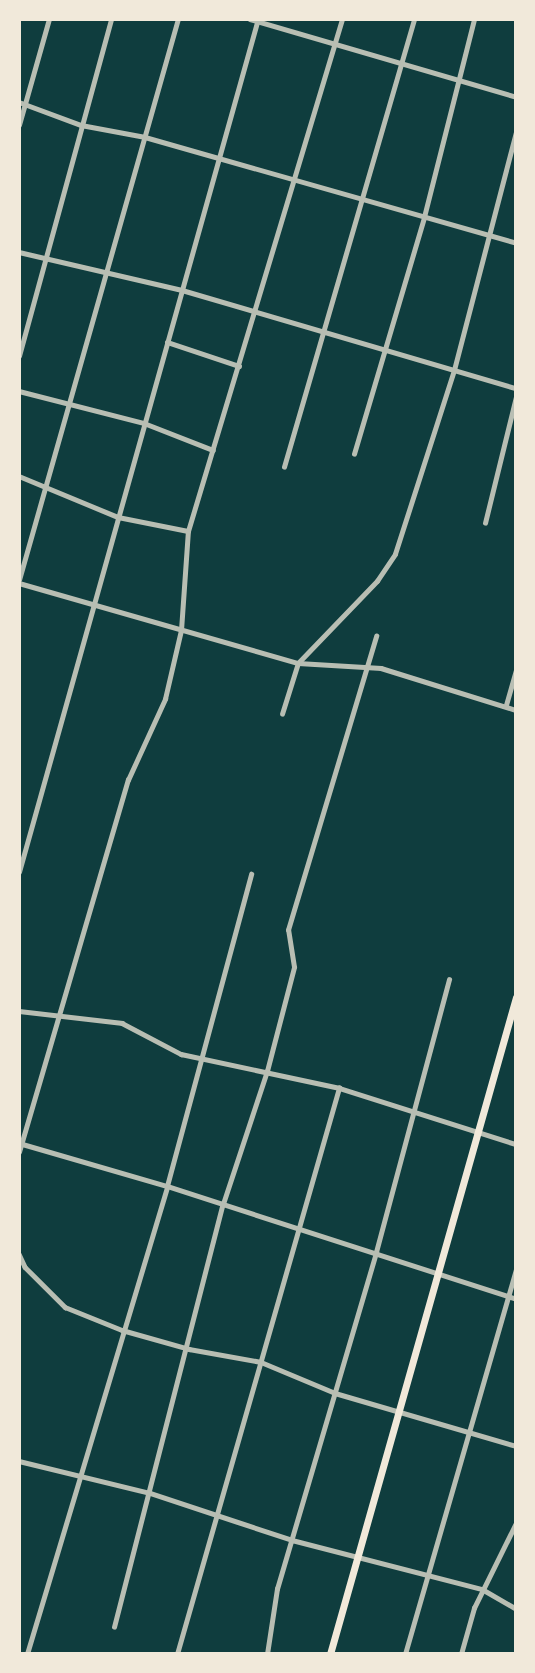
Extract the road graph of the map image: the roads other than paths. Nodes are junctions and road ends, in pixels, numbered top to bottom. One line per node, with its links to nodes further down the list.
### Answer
1 (49, 19): 14 (street)
2 (111, 19): 16 (street)
3 (178, 19): 18 (street)
4 (250, 19): 8 (street)
5 (342, 19): 9 (street)
6 (414, 19): 10 (street)
7 (474, 19): 11 (street)
8 (257, 20): 9 (street); 19 (street)
9 (336, 44): 10 (street); 20 (street)
10 (402, 64): 11 (street); 21 (street)
11 (456, 80): 12 (street); 22 (street)
12 (516, 97)
13 (19, 102): 14 (street)
14 (26, 104): 15 (street); 16 (street)
15 (19, 125)
16 (81, 125): 18 (street); 26 (street)
17 (516, 132): 23 (street)
18 (145, 136): 19 (street); 27 (street)
19 (219, 158): 20 (street); 28 (street)
20 (296, 180): 21 (street); 29 (street)
21 (363, 199): 22 (street); 30 (street)
22 (424, 217): 23 (street); 32 (street)
23 (487, 235): 24 (street); 35 (street)
24 (516, 243)
25 (19, 252): 26 (street)
26 (48, 256): 27 (street); 33 (street)
27 (108, 271): 28 (street); 39 (street)
28 (182, 290): 29 (street); 31 (street)
29 (257, 312): 30 (street); 34 (street)
30 (326, 332): 32 (street); 43 (street)
31 (167, 342): 34 (street); 40 (street)
32 (384, 350): 35 (street); 42 (street)
33 (19, 356)
34 (240, 367): 41 (street)
35 (454, 370): 36 (street); 53 (street)
36 (516, 388)
37 (19, 391): 39 (street)
38 (516, 397): 47 (street)
39 (71, 405): 40 (street); 45 (street)
40 (144, 424): 41 (street); 46 (street)
41 (213, 450): 48 (street)
42 (354, 454)
43 (284, 467)
44 (19, 476): 45 (street)
45 (48, 487): 46 (street); 49 (street)
46 (118, 517): 48 (street); 50 (street)
47 (485, 523)
48 (188, 531): 51 (street)
49 (19, 582): 50 (street)
50 (93, 605): 51 (street); 59 (street)
51 (181, 630): 53 (street); 64 (street)
52 (376, 636): 54 (street)
53 (298, 663): 54 (street); 58 (street)
54 (366, 667): 56 (street); 66 (street)
55 (516, 670): 56 (street)
56 (506, 705): 57 (street)
57 (516, 710)
58 (282, 714)
59 (19, 872)
60 (251, 874): 65 (street)
61 (449, 980): 68 (street)
62 (516, 997): 69 (main road)
63 (19, 1011): 64 (street)
64 (60, 1013): 65 (street); 70 (street)
65 (198, 1057): 66 (street); 73 (street)
66 (267, 1071): 67 (street); 74 (street)
67 (339, 1088): 68 (street); 75 (street)
68 (414, 1112): 69 (street); 76 (street)
69 (479, 1133): 71 (street); 79 (main road)
70 (20, 1144): 72 (street); 73 (street)
71 (516, 1144)
72 (19, 1152)
73 (167, 1186): 74 (street); 82 (street)
74 (223, 1204): 75 (street); 83 (street)
75 (300, 1228): 76 (street); 84 (street)
76 (376, 1252): 79 (street); 85 (street)
77 (19, 1254): 82 (street)
78 (516, 1270): 80 (street)
79 (440, 1274): 80 (street); 86 (main road)
80 (508, 1297): 81 (street); 87 (street)
81 (516, 1299)
82 (122, 1329): 83 (street); 90 (street)
83 (189, 1349): 84 (street); 91 (street)
84 (261, 1362): 85 (street); 92 (street)
85 (335, 1393): 86 (street); 94 (street)
86 (399, 1413): 87 (street); 95 (main road)
87 (468, 1433): 88 (street); 96 (street)
88 (516, 1446)
89 (19, 1461): 90 (street)
90 (79, 1476): 91 (street); 100 (street)
91 (150, 1493): 92 (street); 99 (street)
92 (218, 1515): 94 (street); 101 (street)
93 (516, 1522): 97 (street)
94 (292, 1540): 95 (street); 102 (street)
95 (358, 1557): 96 (street); 103 (main road)
96 (428, 1575): 97 (street); 104 (street)
97 (482, 1589): 98 (street); 105 (street)
98 (516, 1609)
99 (114, 1627)
100 (27, 1654)
101 (177, 1654)
102 (267, 1654)
103 (330, 1654)
104 (405, 1654)
105 (461, 1654)

